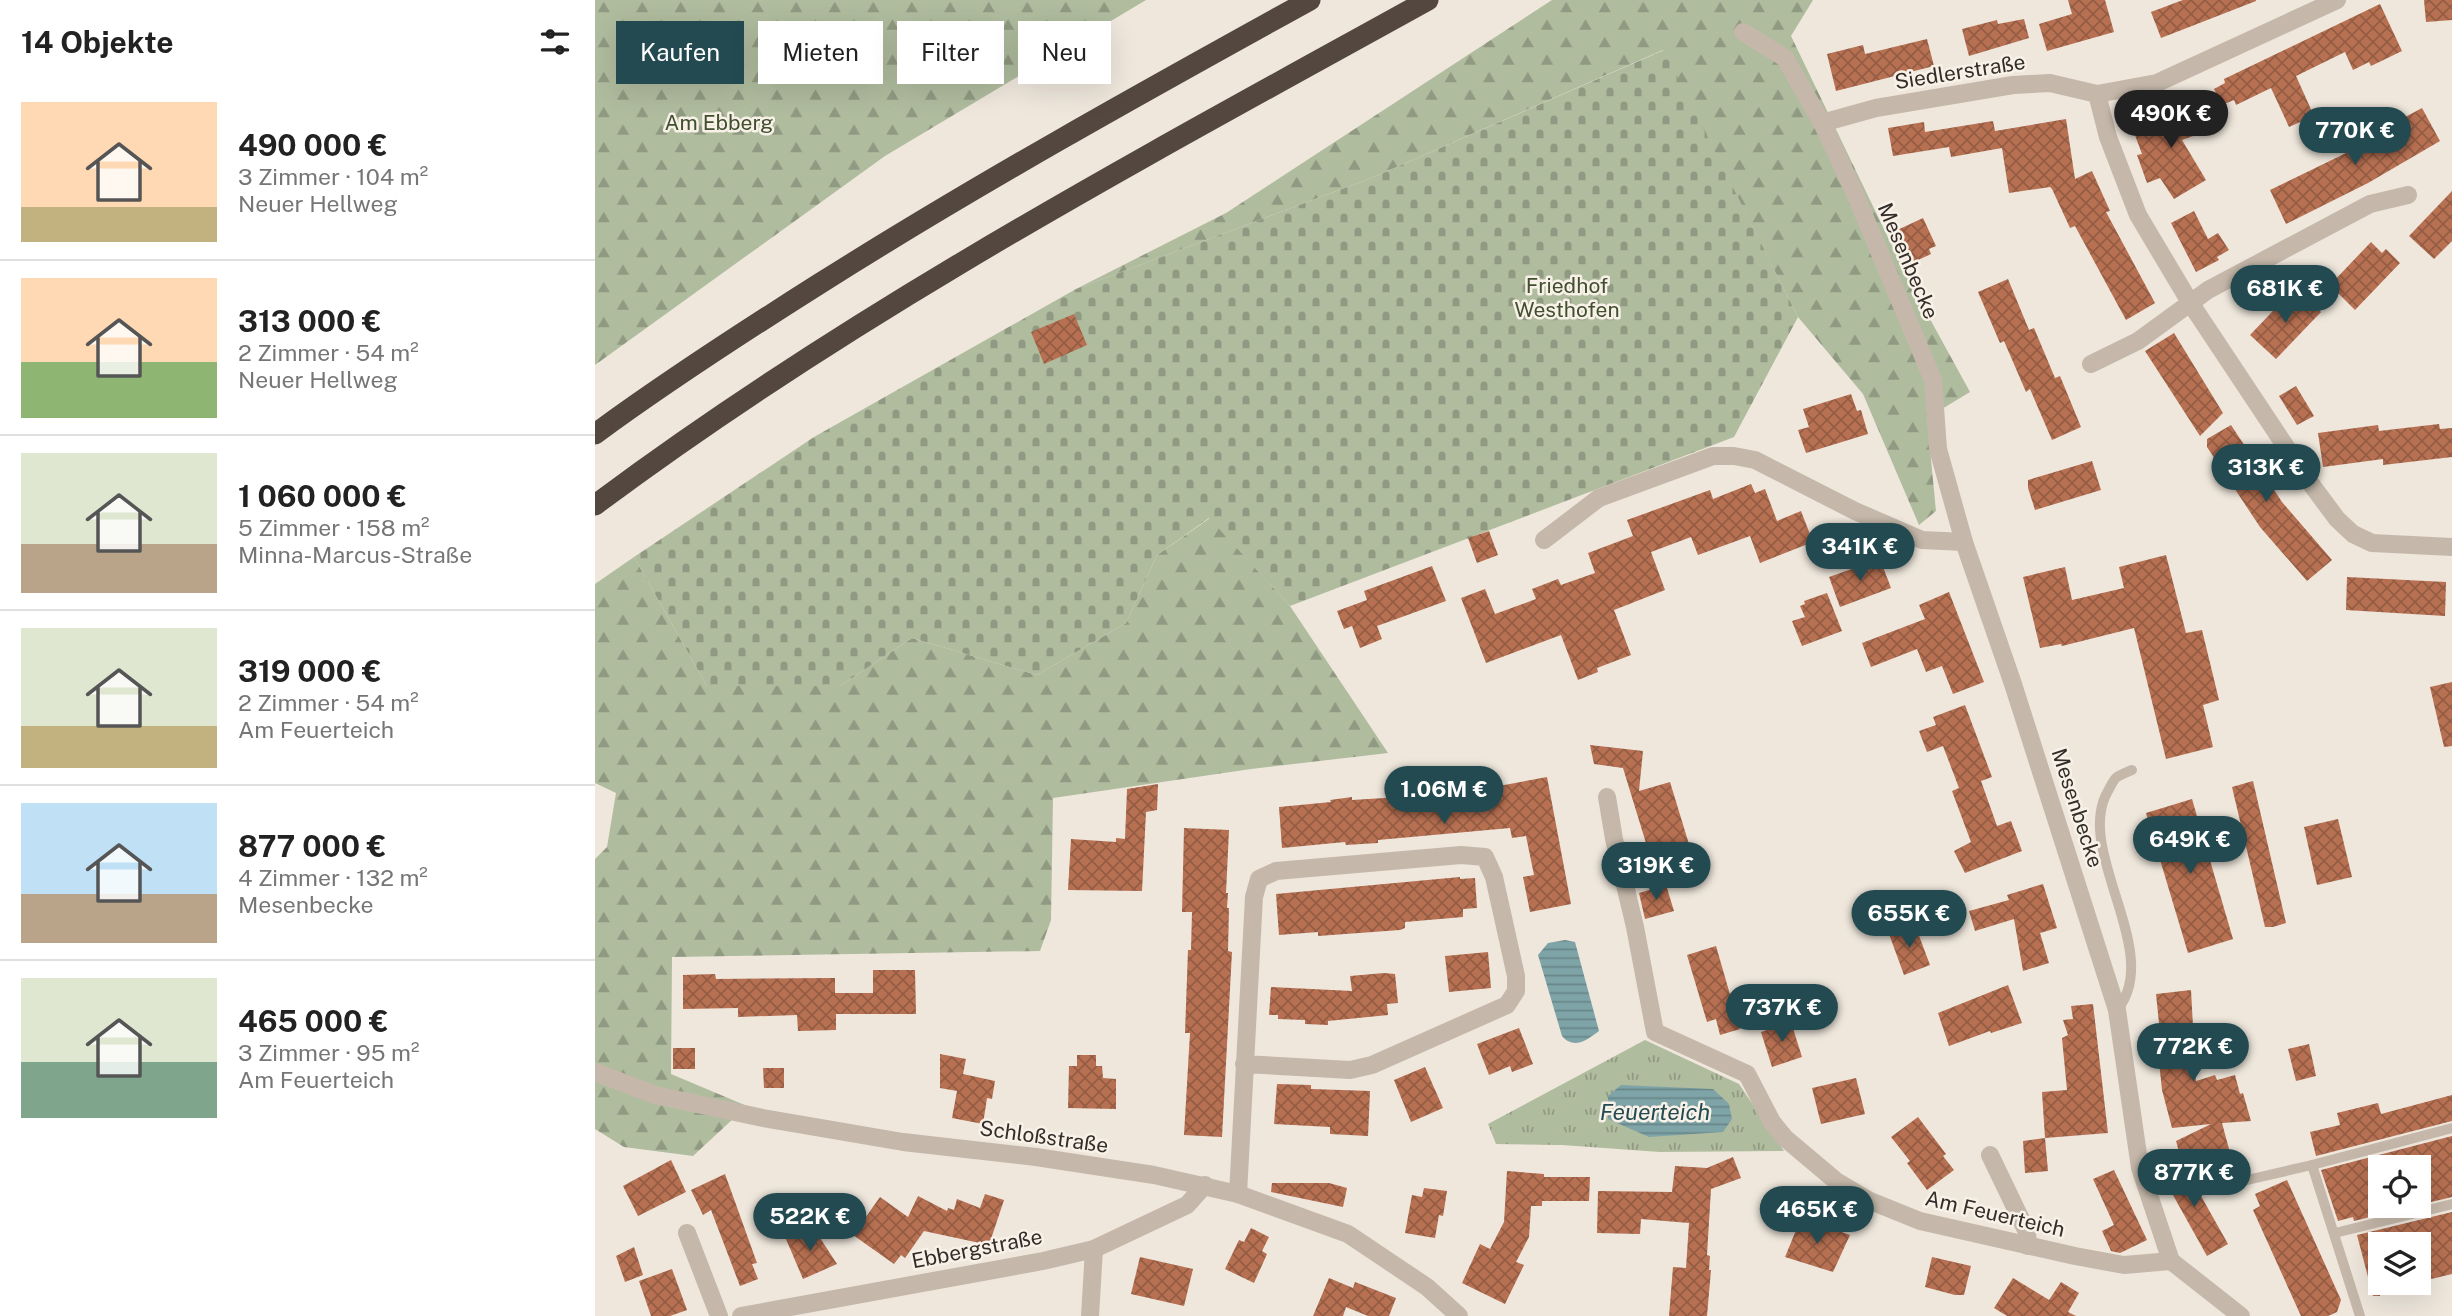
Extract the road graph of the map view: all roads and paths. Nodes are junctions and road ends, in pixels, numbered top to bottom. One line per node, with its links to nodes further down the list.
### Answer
1 (1310, 0): 10 (highway)
2 (1428, 0): 11 (highway)
3 (2337, 0): 5 (street, Siedlerstraße)
4 (1743, 32): 6 (street, Mesenbecke)
5 (2097, 94): 6 (street, Siedlerstraße); 8 (street)
6 (1822, 122): 13 (street, Mesenbecke)
7 (2408, 195): 8 (street)
8 (2191, 304): 9 (street); 14 (street)
9 (2091, 364)
10 (595, 434)
11 (595, 505)
12 (1544, 540): 13 (street)
13 (1964, 542): 17 (street, Mesenbecke)
14 (2452, 547)
15 (2132, 770): 17 (lane, Mesenbecke)
16 (1607, 797): 29 (street, Am Feuerteich)
17 (2117, 1010): 31 (street, Mesenbecke)
18 (1244, 1065): 18 (street); 25 (street)
19 (595, 1072): 23 (street, Schloßstraße)
20 (2452, 1128): 22 (lane)
21 (1990, 1155): 29 (street)
22 (2312, 1165): 24 (lane); 28 (lane)
23 (1205, 1185): 25 (street, Schloßstraße); 30 (street, Ebbergstraße)
24 (2213, 1188)
25 (1238, 1194): 36 (street, Schloßstraße)
26 (2452, 1204): 28 (lane)
27 (687, 1233): 33 (street)
28 (2335, 1233): 38 (lane)
29 (2028, 1246): 31 (street, Am Feuerteich)
30 (1094, 1249): 32 (street, Ebbergstraße); 35 (street)
31 (2171, 1261): 37 (street)
32 (786, 1312): 34 (street, Ebbergstraße)
33 (719, 1316)
34 (741, 1316)
35 (1090, 1316)
36 (1459, 1316)
37 (2241, 1316)
38 (2360, 1316)

